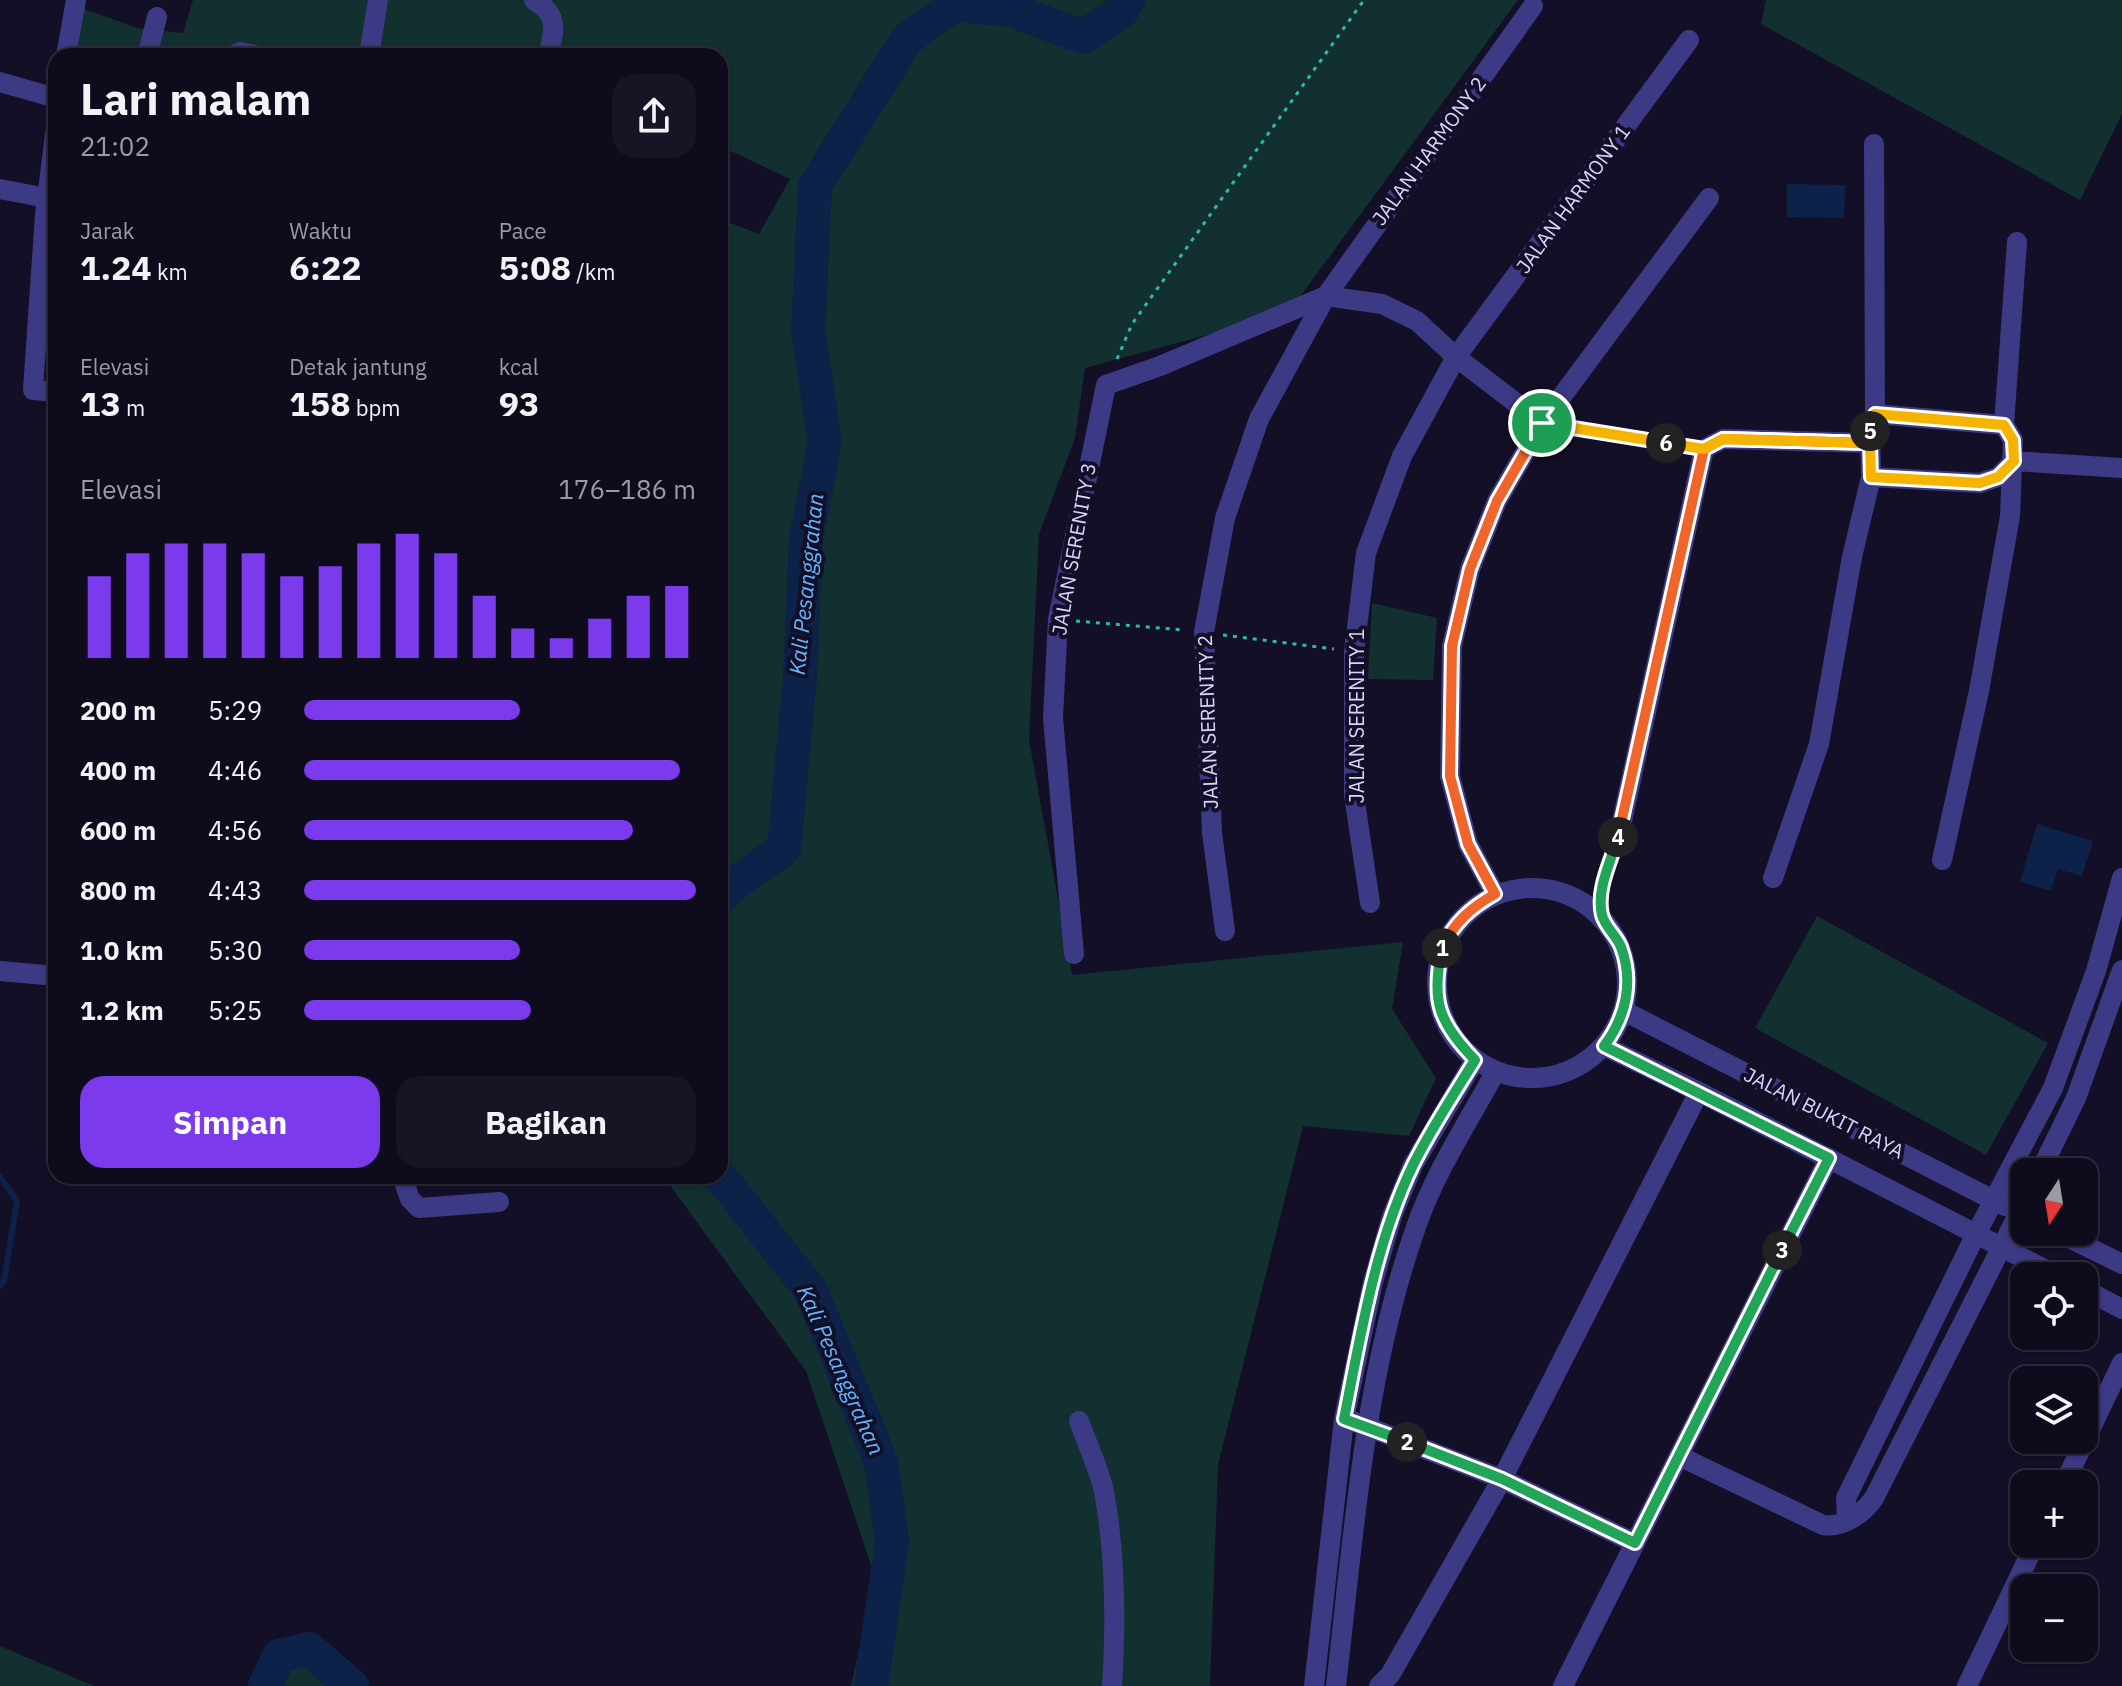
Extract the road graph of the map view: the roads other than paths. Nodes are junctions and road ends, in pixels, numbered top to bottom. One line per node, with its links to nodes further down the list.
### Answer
1 (76, 0): 7 (street)
2 (378, 0): 9 (street)
3 (534, 0): 10 (street)
4 (1533, 6): 19 (street, JALAN HARMONY 2)
5 (157, 17): 8 (street)
6 (1689, 40): 20 (street, JALAN HARMONY 1)
7 (67, 48)
8 (149, 48)
9 (370, 48)
10 (549, 48)
11 (0, 82): 12 (street)
12 (48, 96)
13 (1874, 144): 22 (street)
14 (0, 189): 16 (street)
15 (1709, 198): 23 (street)
16 (48, 210)
17 (48, 221): 21 (street)
18 (2017, 242): 24 (street)
19 (1326, 296): 20 (street); 35 (street, JALAN SERENITY 2); 36 (street, JALAN SERENITY 3)
20 (1456, 357): 23 (street); 34 (street, JALAN SERENITY 1)
21 (48, 391)
22 (1875, 414): 24 (street); 25 (street)
23 (1542, 423): 33 (street)
24 (2004, 425): 26 (street)
25 (1870, 443): 28 (street); 29 (street)
26 (2014, 461): 27 (street); 28 (street); 30 (street)
27 (2122, 468)
28 (1871, 477): 31 (street)
29 (1618, 839)
30 (1942, 860)
31 (1773, 878)
32 (2122, 878): 48 (street)
33 (1495, 894): 40 (street); 42 (street)
34 (1370, 903)
35 (1225, 931)
36 (1074, 954)
37 (2122, 970): 46 (street)
38 (0, 971): 39 (street)
39 (48, 975)
40 (1624, 1011): 41 (street); 48 (street, JALAN BUKIT RAYA)
41 (1604, 1046): 43 (street); 44 (street, JALAN BUKIT RAYA)
42 (1475, 1060): 43 (street); 60 (street)
43 (1496, 1071): 62 (street)
44 (1699, 1092): 45 (street, JALAN BUKIT RAYA); 65 (street)
45 (1829, 1158): 52 (street, JALAN BUKIT RAYA); 63 (street)
46 (2047, 1158)
47 (405, 1184): 49 (street)
48 (1994, 1200): 50 (street, JALAN BUKIT RAYA); 52 (street)
49 (499, 1202)
50 (2010, 1206)
51 (2010, 1232): 54 (street)
52 (1976, 1234): 54 (street, JALAN BUKIT RAYA); 66 (street)
53 (2085, 1246): 56 (street)
54 (2001, 1247): 55 (street, JALAN BUKIT RAYA); 66 (street)
55 (2030, 1262)
56 (2122, 1264)
57 (2098, 1296): 58 (street)
58 (2122, 1309)
59 (2122, 1363): 64 (street)
60 (1344, 1419): 62 (street); 70 (street)
61 (1079, 1421): 69 (street)
62 (1366, 1425): 65 (street); 71 (street)
63 (1679, 1456): 66 (street); 67 (street)
64 (2071, 1470)
65 (1502, 1479): 67 (street); 72 (street)
66 (1847, 1520)
67 (1635, 1543): 73 (street)
68 (2028, 1558): 74 (street)
69 (1112, 1686)
70 (1314, 1686)
71 (1336, 1686)
72 (1379, 1686)
73 (1563, 1686)
74 (1967, 1686)

